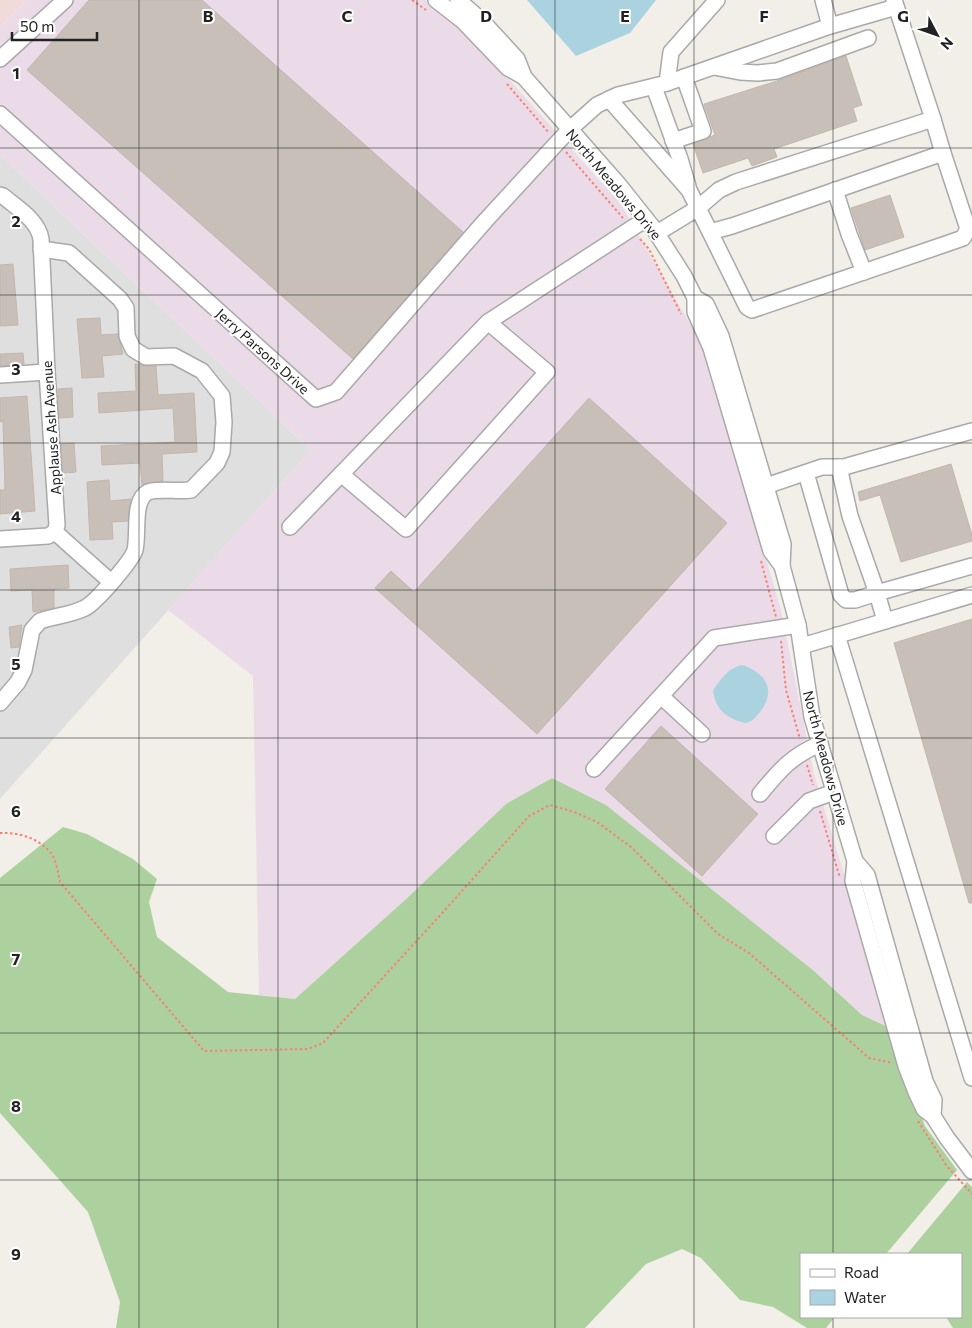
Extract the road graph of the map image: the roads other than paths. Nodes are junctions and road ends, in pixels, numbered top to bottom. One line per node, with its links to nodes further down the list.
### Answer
1 (65, 0): 9 (street)
2 (458, 0): 11 (street, North Meadows Drive)
3 (718, 0): 13 (street)
4 (823, 0): 7 (street)
5 (895, 3): 7 (street, Jerry Parsons Drive); 16 (street)
6 (432, 6): 11 (street, North Meadows Drive)
7 (830, 26): 10 (street, Jerry Parsons Drive)
8 (868, 38): 10 (street)
9 (0, 59)
10 (712, 67): 12 (street, Jerry Parsons Drive)
11 (524, 77): 17 (street, North Meadows Drive)
12 (684, 77): 13 (street, Jerry Parsons Drive); 18 (street)
13 (660, 85): 14 (street, Jerry Parsons Drive); 18 (street)
14 (610, 99): 17 (street, Jerry Parsons Drive); 20 (street)
15 (0, 114): 17 (street, Jerry Parsons Drive)
16 (933, 119): 19 (street); 23 (street)
17 (569, 130): 24 (street, North Meadows Drive)
18 (674, 141): 20 (street)
19 (943, 153): 21 (street); 28 (street)
20 (689, 190): 23 (street)
21 (835, 190): 25 (street); 28 (street)
22 (0, 195): 27 (street, Applause Ash Avenue)
23 (698, 208): 25 (street); 26 (street)
24 (646, 219): 26 (street, North Meadows Drive); 29 (street)
25 (710, 232): 28 (street)
26 (657, 233): 36 (street, North Meadows Drive)
27 (41, 249): 30 (street, Applause Ash Avenue); 41 (street)
28 (864, 272)
29 (488, 322): 35 (street); 35 (street)
30 (47, 372): 31 (street); 38 (street, Applause Ash Avenue)
31 (0, 375)
32 (972, 431): 33 (street)
33 (839, 467): 34 (street); 42 (street)
34 (806, 473): 36 (street); 42 (street)
35 (341, 474): 37 (street)
36 (759, 488): 45 (street, North Meadows Drive)
37 (290, 527)
38 (55, 532): 39 (street); 41 (street)
39 (0, 538)
40 (972, 566): 42 (street)
41 (111, 582): 49 (street)
42 (877, 593): 44 (street)
43 (972, 595): 44 (street)
44 (885, 620): 46 (street)
45 (798, 625): 47 (street, North Meadows Drive); 48 (street)
46 (836, 635): 47 (street); 57 (street)
47 (802, 646): 51 (street, North Meadows Drive)
48 (661, 696): 50 (street); 52 (street)
49 (0, 703)
50 (702, 734)
51 (820, 744): 53 (street, North Meadows Drive); 54 (street)
52 (594, 769)
53 (834, 792): 55 (street); 56 (street, North Meadows Drive)
54 (760, 794)
55 (774, 836)
56 (855, 861): 58 (street, North Meadows Drive); 58 (street, North Meadows Drive)
57 (972, 1078)
58 (933, 1116): 59 (street, North Meadows Drive)
59 (972, 1171)

